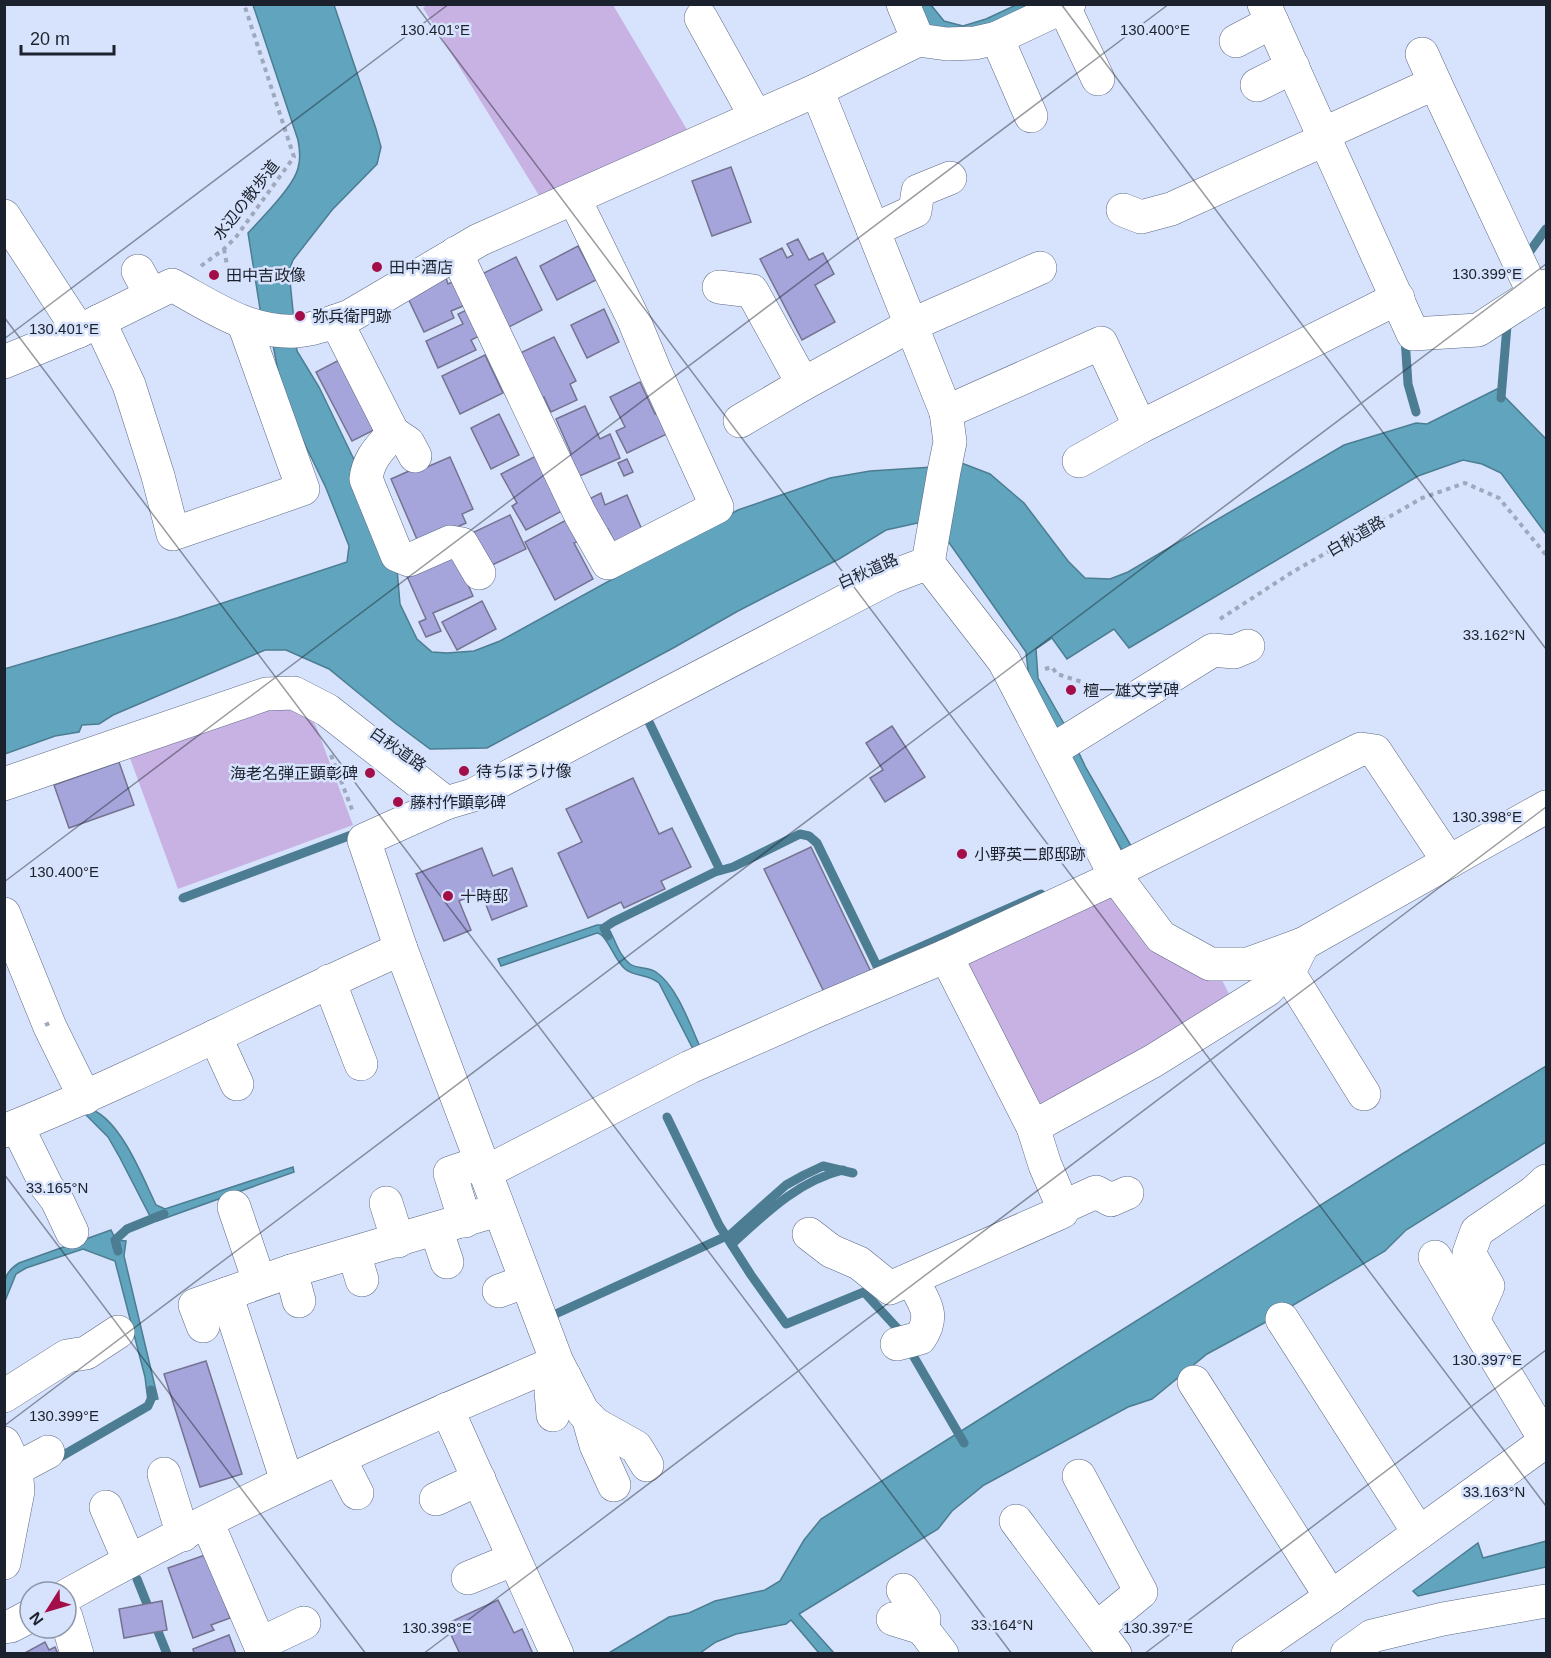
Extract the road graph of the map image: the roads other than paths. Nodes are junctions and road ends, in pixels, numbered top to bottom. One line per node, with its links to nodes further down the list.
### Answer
1 (903, 4): 6 (street)
2 (1067, 6): 5 (street); 9 (street)
3 (701, 18): 14 (street)
4 (1262, 20): 8 (street)
5 (997, 38): 6 (street); 13 (street)
6 (918, 40): 12 (street)
7 (1422, 54): 10 (street)
8 (1293, 67): 11 (street); 15 (street)
9 (1098, 79)
10 (1435, 83): 15 (street); 24 (street)
11 (1257, 85)
12 (817, 90): 14 (street); 20 (street)
13 (1031, 116)
14 (756, 117): 17 (street)
15 (1324, 136): 18 (street); 25 (street)
16 (950, 178): 20 (street)
17 (574, 198): 21 (street); 21 (street)
18 (1123, 210)
19 (4, 216): 28 (street)
20 (873, 230): 29 (street)
21 (456, 253): 26 (street)
22 (1040, 268): 29 (street)
23 (719, 287): 31 (street)
24 (1540, 290): 25 (street)
25 (1391, 301): 34 (street)
26 (336, 321): 27 (street); 37 (street)
27 (250, 325): 28 (street); 28 (street)
28 (89, 326): 30 (street)
29 (912, 326): 31 (street); 32 (street)
30 (4, 362)
31 (803, 384): 33 (street)
32 (946, 412): 34 (street); 36 (street)
33 (740, 421)
34 (1140, 427): 35 (street)
35 (1079, 461)
36 (928, 563): 39 (street); 41 (street, 白秋道路)
37 (479, 573)
38 (1248, 646): 39 (street)
39 (1051, 751): 44 (street)
40 (4, 784): 41 (street, 白秋道路)
41 (446, 803): 46 (street)
42 (1546, 807): 43 (street)
43 (1449, 862): 44 (street); 48 (street)
44 (1115, 874): 47 (street); 48 (street)
45 (4, 914): 55 (street)
46 (401, 949): 49 (street); 59 (street)
47 (945, 956): 57 (street); 59 (street)
48 (1295, 957): 51 (street); 54 (street)
49 (328, 981): 50 (street); 52 (street)
50 (215, 1036): 53 (street); 55 (street)
51 (1153, 1061): 56 (street); 57 (street)
52 (361, 1064)
53 (237, 1084)
54 (1364, 1095)
55 (87, 1101): 58 (street)
56 (1112, 1102)
57 (1033, 1127): 64 (street)
58 (11, 1128): 66 (street)
59 (478, 1167): 65 (street)
60 (1546, 1181): 74 (street)
61 (1127, 1193): 64 (street)
62 (386, 1203): 68 (street)
63 (234, 1207): 72 (street)
64 (1063, 1207): 71 (street)
65 (470, 1219): 68 (street); 70 (street); 79 (street)
66 (72, 1232)
67 (808, 1234): 71 (street)
68 (399, 1241): 72 (street)
69 (1435, 1257): 74 (street)
70 (447, 1263)
71 (912, 1280): 78 (street)
72 (259, 1281): 73 (street)
73 (226, 1294): 76 (street); 93 (street)
74 (1466, 1309): 85 (street)
75 (1282, 1320): 100 (street)
76 (203, 1326)
77 (118, 1332): 81 (street)
78 (904, 1343)
79 (561, 1370): 82 (street); 83 (street); 84 (street)
80 (1194, 1382): 106 (street)
81 (4, 1396)
82 (553, 1415)
83 (591, 1420): 89 (street); 94 (street)
84 (436, 1422): 88 (street); 92 (street)
85 (1546, 1441): 100 (street)
86 (48, 1452): 87 (street)
87 (10, 1456): 103 (street)
88 (339, 1458): 93 (street); 95 (street)
89 (647, 1465)
90 (164, 1474): 99 (street)
91 (1079, 1476): 110 (street)
92 (479, 1479): 96 (street); 101 (street)
93 (287, 1481): 99 (street)
94 (614, 1485)
95 (357, 1493)
96 (436, 1499)
97 (106, 1507): 102 (street)
98 (1016, 1521): 110 (street)
99 (195, 1528): 102 (street); 112 (street)
100 (1419, 1533): 106 (street)
101 (514, 1559): 104 (street); 113 (street)
102 (129, 1560): 105 (street)
103 (4, 1563)
104 (468, 1578)
105 (78, 1589)
106 (1331, 1597): 111 (street)
107 (1546, 1601): 115 (street)
108 (906, 1612): 114 (street)
109 (304, 1623): 112 (street)
110 (1106, 1641)
111 (1267, 1648)
112 (262, 1649)
113 (556, 1653)
114 (942, 1653)
115 (1347, 1653)

